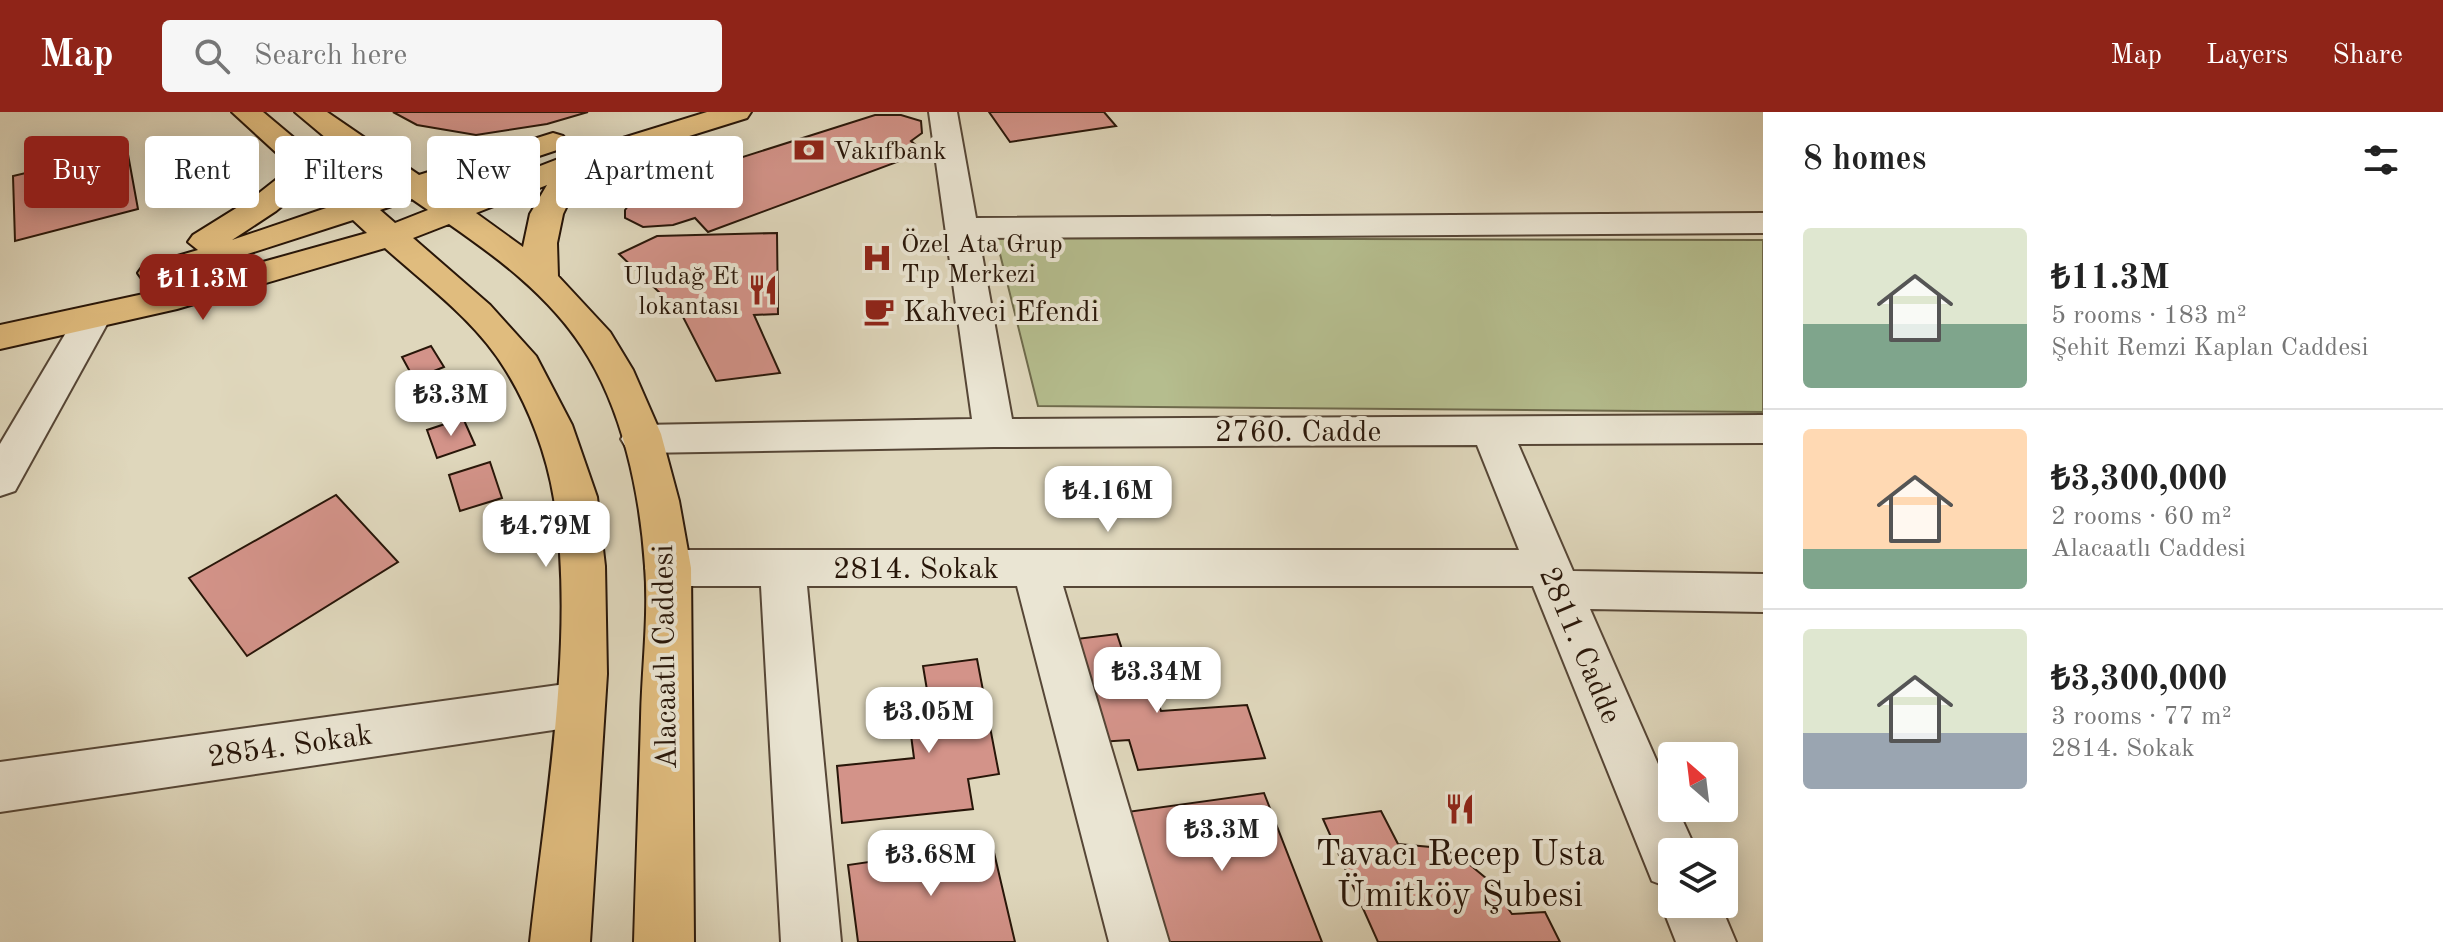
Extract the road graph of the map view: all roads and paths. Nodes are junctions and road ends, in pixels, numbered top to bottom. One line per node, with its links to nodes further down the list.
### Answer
1 (246, 112): 7 (main road)
2 (309, 112): 9 (main road, Alacaatlı Caddesi)
3 (659, 112): 9 (main road)
4 (737, 112): 6 (main road)
5 (943, 112): 16 (street)
6 (660, 136)
7 (275, 137)
8 (556, 171): 13 (main road)
9 (412, 188): 13 (main road, Alacaatlı Caddesi); 14 (main road)
10 (556, 192): 17 (main road)
11 (275, 194): 18 (main road)
12 (355, 208): 14 (main road)
13 (451, 213): 14 (main road); 17 (main road, Alacaatlı Caddesi)
14 (371, 223): 18 (main road); 20 (main road); 32 (main road)
15 (1763, 223): 16 (street)
16 (963, 228): 24 (street)
17 (541, 279): 25 (main road, Alacaatlı Caddesi)
18 (129, 280): 19 (main road)
19 (0, 310)
20 (93, 317): 21 (main road); 26 (street)
21 (0, 337)
22 (1763, 429): 23 (street, 2760. Cadde)
23 (1491, 430): 24 (street, 2760. Cadde); 30 (street, 2811. Cadde)
24 (994, 433): 25 (street, 2760. Cadde)
25 (641, 439): 27 (main road, Alacaatlı Caddesi)
26 (0, 480)
27 (668, 568): 28 (street, 2814. Sokak); 37 (main road, Alacaatlı Caddesi)
28 (783, 568): 29 (street, 2814. Sokak); 38 (street)
29 (1035, 568): 30 (street, 2814. Sokak); 39 (street)
30 (1554, 579): 31 (street, 2814. Sokak); 34 (street, 2811. Cadde)
31 (1763, 593)
32 (580, 704): 33 (street, 2854. Sokak); 36 (main road)
33 (0, 787)
34 (1662, 838)
35 (1696, 918): 40 (street)
36 (560, 942)
37 (664, 942)
38 (811, 942)
39 (1139, 942)
40 (1706, 942)

